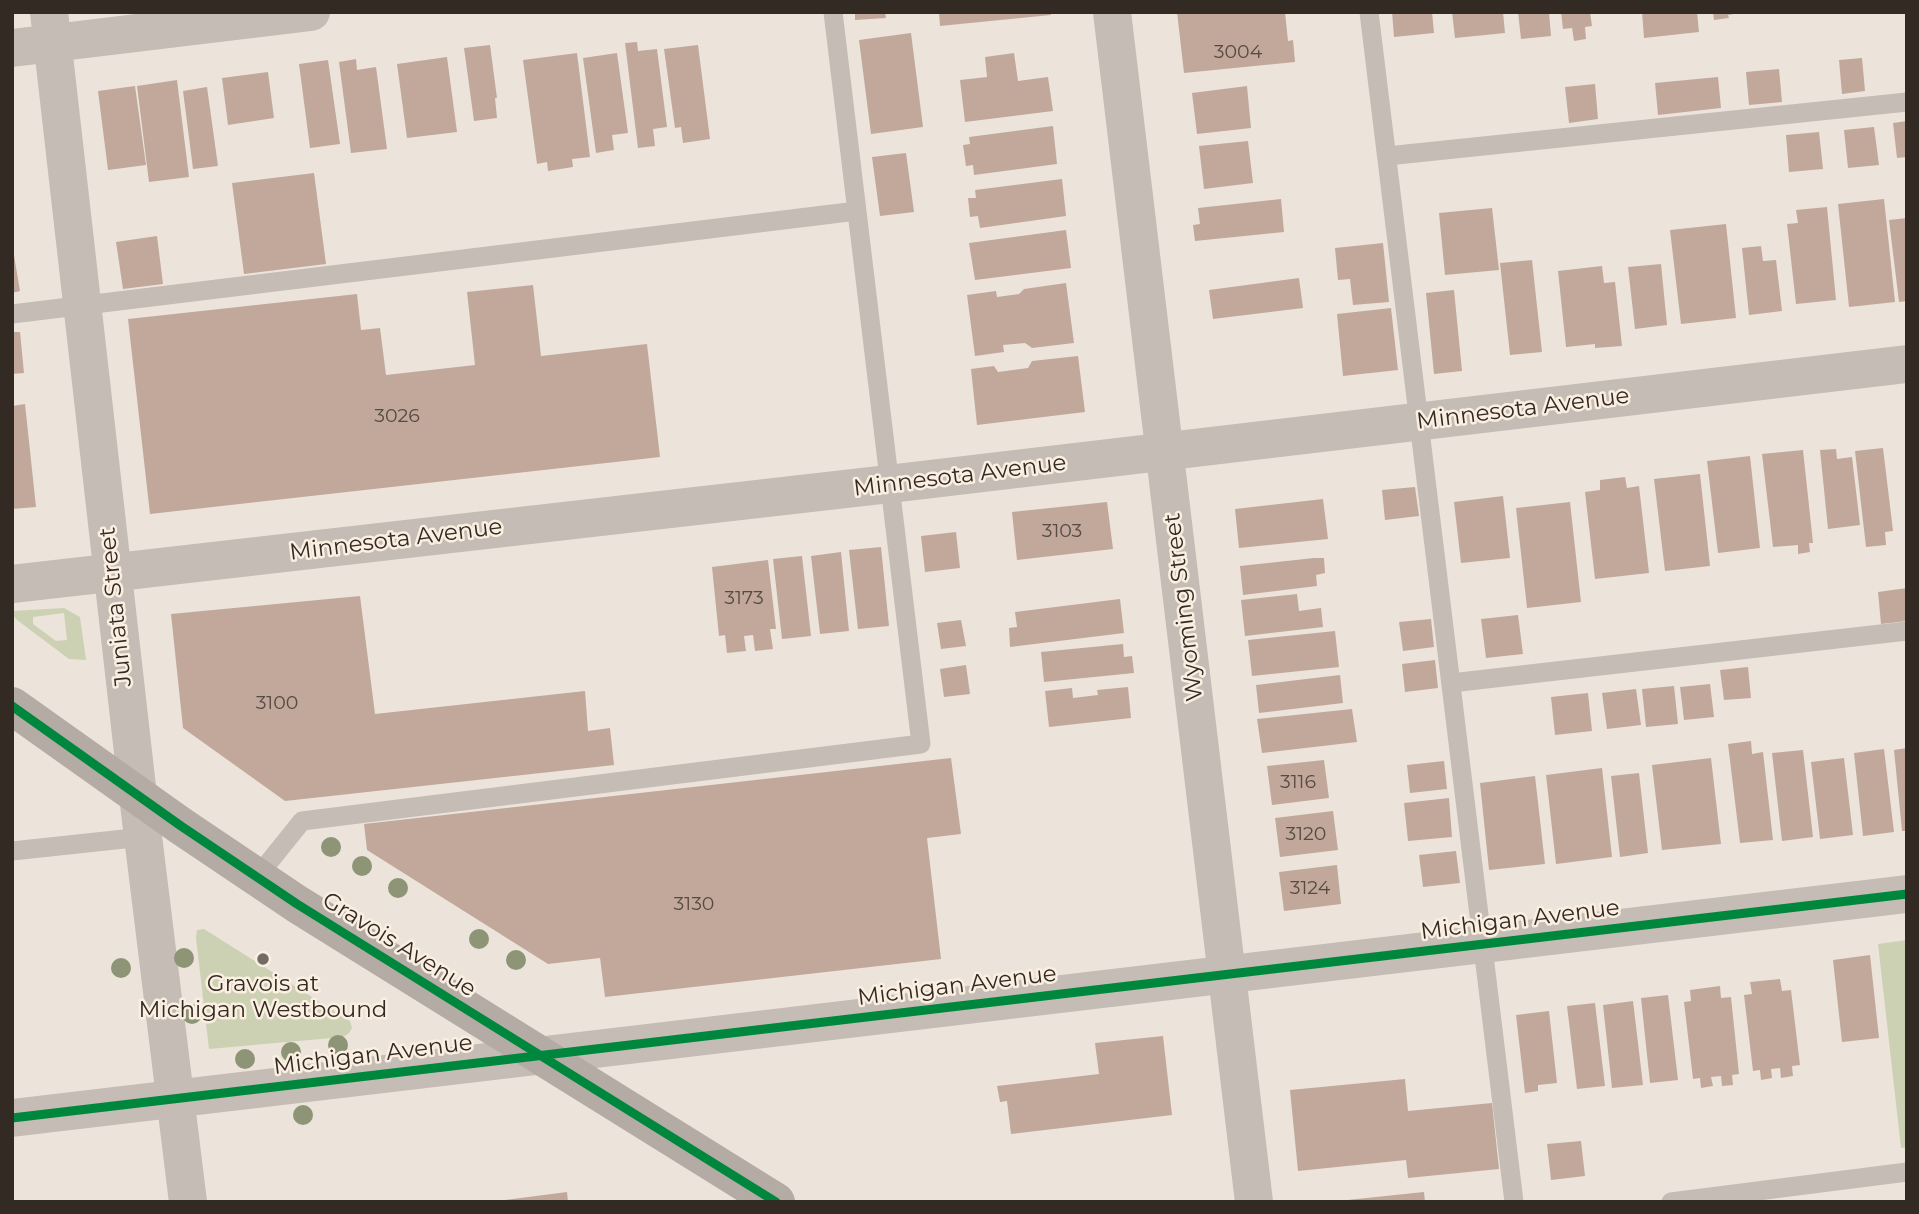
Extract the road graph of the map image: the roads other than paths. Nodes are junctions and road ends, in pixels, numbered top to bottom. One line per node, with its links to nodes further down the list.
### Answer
1 (310, 12): 5 (street)
2 (833, 12): 9 (lane)
3 (1112, 12): 14 (street, Wyoming Street)
4 (1369, 12): 8 (lane)
5 (51, 27): 6 (street); 10 (street, Juniata Street)
6 (12, 48)
7 (1907, 102): 8 (lane)
8 (1387, 156): 13 (lane)
9 (857, 211): 10 (lane); 15 (lane)
10 (83, 305): 11 (lane); 16 (street, Juniata Street)
11 (12, 314)
12 (1907, 364): 13 (street, Minnesota Avenue)
13 (1419, 421): 14 (street, Minnesota Avenue); 19 (lane)
14 (1165, 451): 15 (street, Minnesota Avenue); 27 (street, Wyoming Street)
15 (889, 484): 16 (street, Minnesota Avenue); 24 (lane)
16 (113, 573): 17 (street, Minnesota Avenue); 21 (street, Juniata Street)
17 (12, 584)
18 (1907, 631): 19 (lane)
19 (1451, 683): 26 (lane)
20 (12, 706): 21 (main road, Gravois Avenue)
21 (138, 796): 22 (street, Juniata Street); 24 (main road, Gravois Avenue)
22 (143, 837): 23 (lane); 29 (street, Juniata Street)
23 (12, 851)
24 (257, 877): 28 (main road, Gravois Avenue)
25 (1907, 894): 26 (street, Michigan Avenue)
26 (1482, 944): 27 (street, Michigan Avenue); 35 (lane)
27 (1228, 974): 28 (street, Michigan Avenue); 34 (street, Wyoming Street)
28 (538, 1055): 29 (street, Michigan Avenue); 33 (main road, Gravois Avenue)
29 (176, 1098): 30 (street, Michigan Avenue); 32 (street, Juniata Street)
30 (12, 1118)
31 (1907, 1172): 36 (lane)
32 (188, 1202)
33 (776, 1202)
34 (1254, 1202)
35 (1514, 1202)
36 (1671, 1202)

